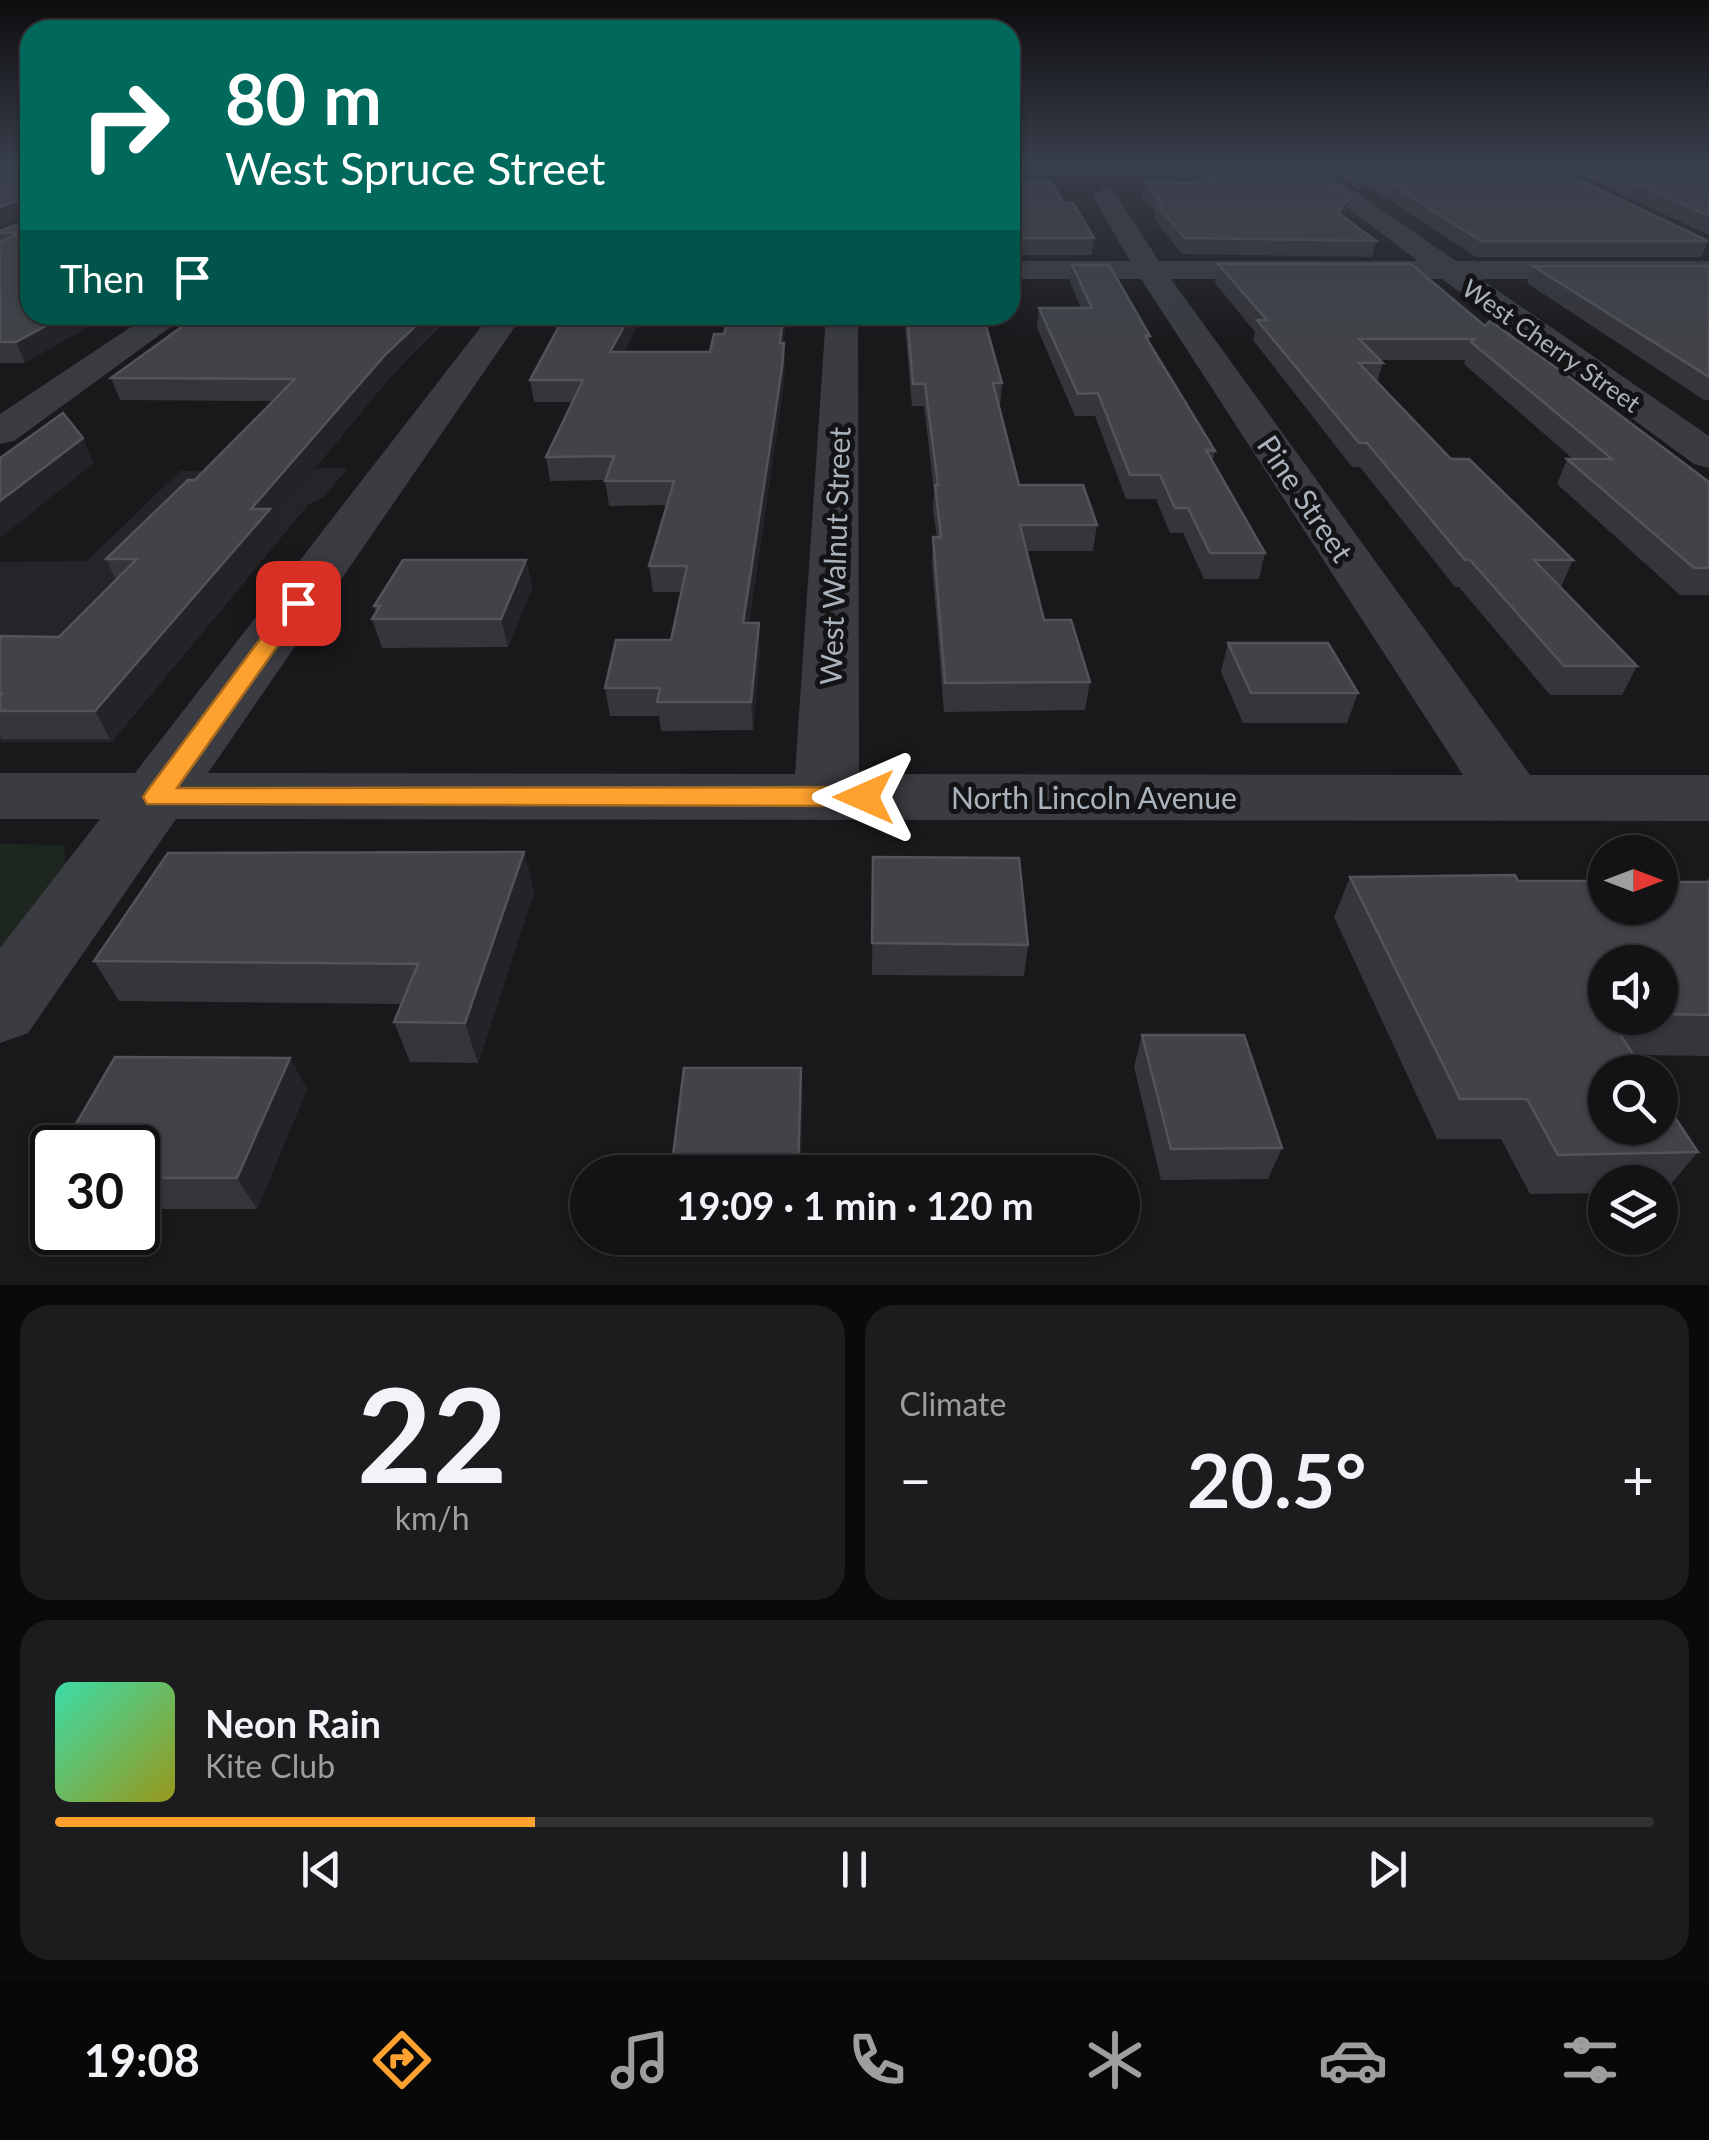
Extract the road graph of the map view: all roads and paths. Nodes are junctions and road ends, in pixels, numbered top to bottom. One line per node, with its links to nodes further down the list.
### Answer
1 (1121, 223): 4 (street, Pine Street)
2 (1381, 223): 6 (street, West Cherry Street)
3 (1020, 270): 4 (street)
4 (1150, 270): 6 (street); 15 (street, Pine Street)
5 (1709, 270): 6 (street)
6 (1446, 271): 11 (street, West Cherry Street)
7 (156, 325): 10 (street)
8 (500, 325): 13 (street)
9 (842, 325): 14 (street, West Walnut Street)
10 (0, 432)
11 (1709, 455)
12 (0, 796): 13 (street, North Lincoln Avenue)
13 (156, 797): 14 (street, North Lincoln Avenue); 17 (street)
14 (826, 797): 15 (street, North Lincoln Avenue)
15 (1512, 798): 16 (street, North Lincoln Avenue)
16 (1709, 798)
17 (0, 1008)

